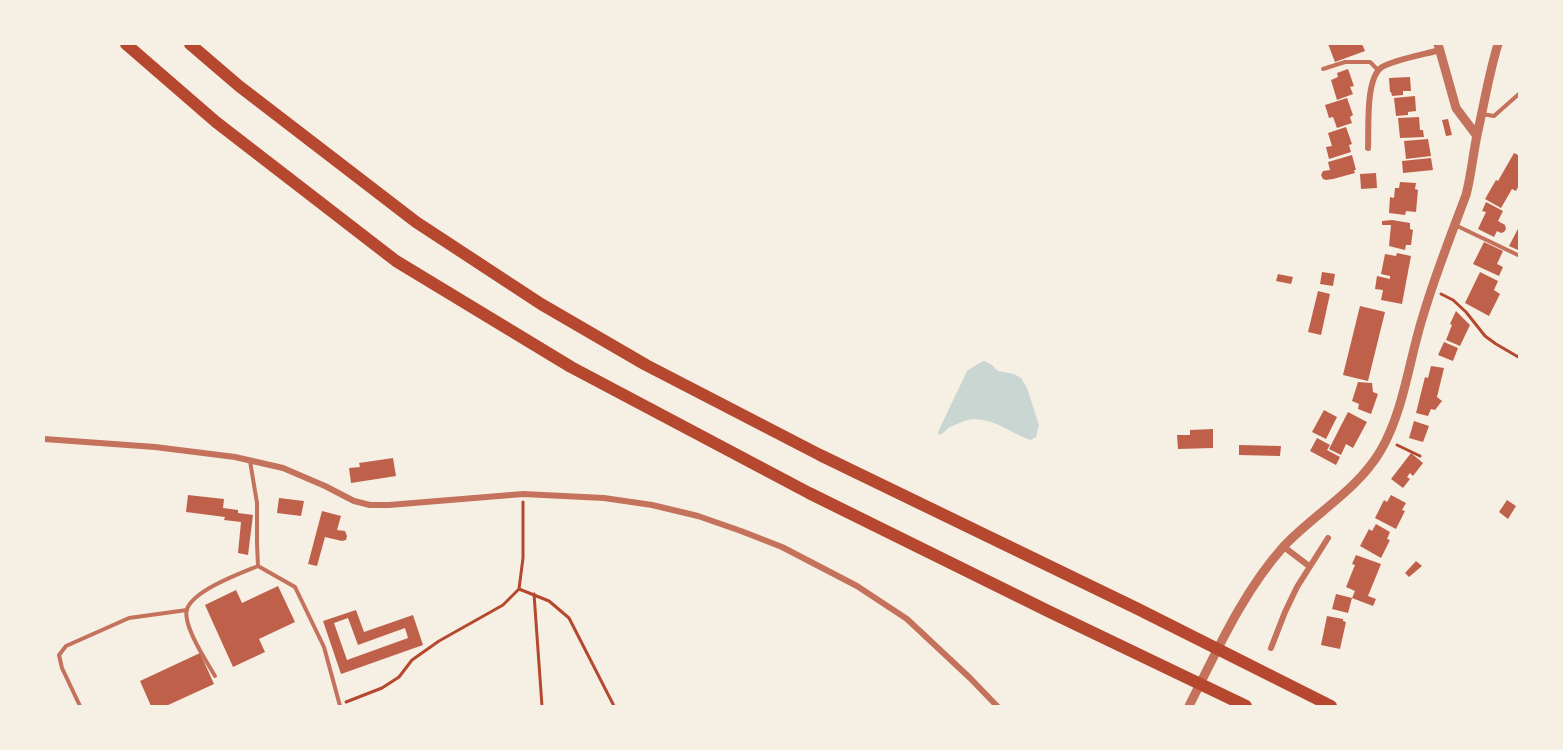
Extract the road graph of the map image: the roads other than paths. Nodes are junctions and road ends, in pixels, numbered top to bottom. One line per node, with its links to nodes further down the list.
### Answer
1 (126, 44): 26 (highway)
2 (190, 44): 27 (highway)
3 (1498, 44): 8 (street)
4 (1439, 46): 6 (street); 9 (street)
5 (1323, 69): 6 (lane)
6 (1378, 70): 10 (street)
7 (1520, 93): 8 (lane)
8 (1482, 114): 9 (street)
9 (1477, 136): 11 (street)
10 (1368, 148)
11 (1455, 225): 12 (lane); 16 (street)
12 (1520, 256)
13 (44, 439): 14 (street)
14 (250, 460): 17 (lane); 24 (street)
15 (1328, 538): 18 (street)
16 (1284, 547): 18 (street); 25 (street)
17 (258, 566): 19 (lane); 23 (lane)
18 (1309, 566): 20 (street)
19 (187, 610): 21 (lane); 22 (lane)
20 (1271, 648)
21 (215, 676)
22 (80, 706)
23 (339, 706)
24 (997, 706)
25 (1189, 706)
26 (1246, 706)
27 (1331, 706)

